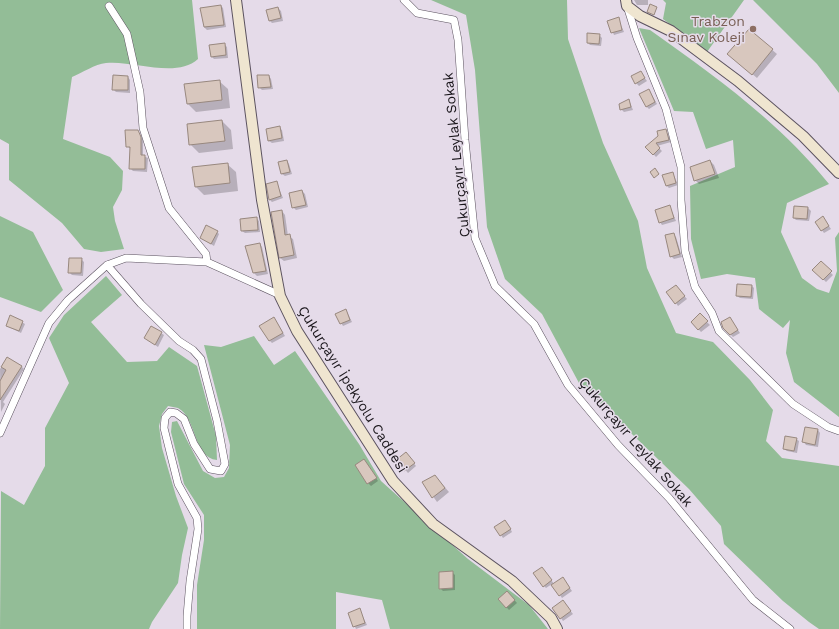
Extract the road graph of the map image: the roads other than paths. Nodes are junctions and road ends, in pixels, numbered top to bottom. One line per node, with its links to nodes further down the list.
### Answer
1 (236, 0): 8 (street, Çukurçayır İpekyolu Caddesi)
2 (404, 0): 13 (street, Çukurçayır Leylak Sokak)
3 (627, 3): 5 (street); 9 (street)
4 (109, 6): 6 (street)
5 (839, 173)
6 (206, 262): 7 (street); 8 (street)
7 (107, 265): 10 (street); 11 (street)
8 (280, 295): 12 (street, Çukurçayır İpekyolu Caddesi)
9 (839, 431)
10 (0, 432)
11 (188, 629)
12 (557, 629)
13 (790, 629)

